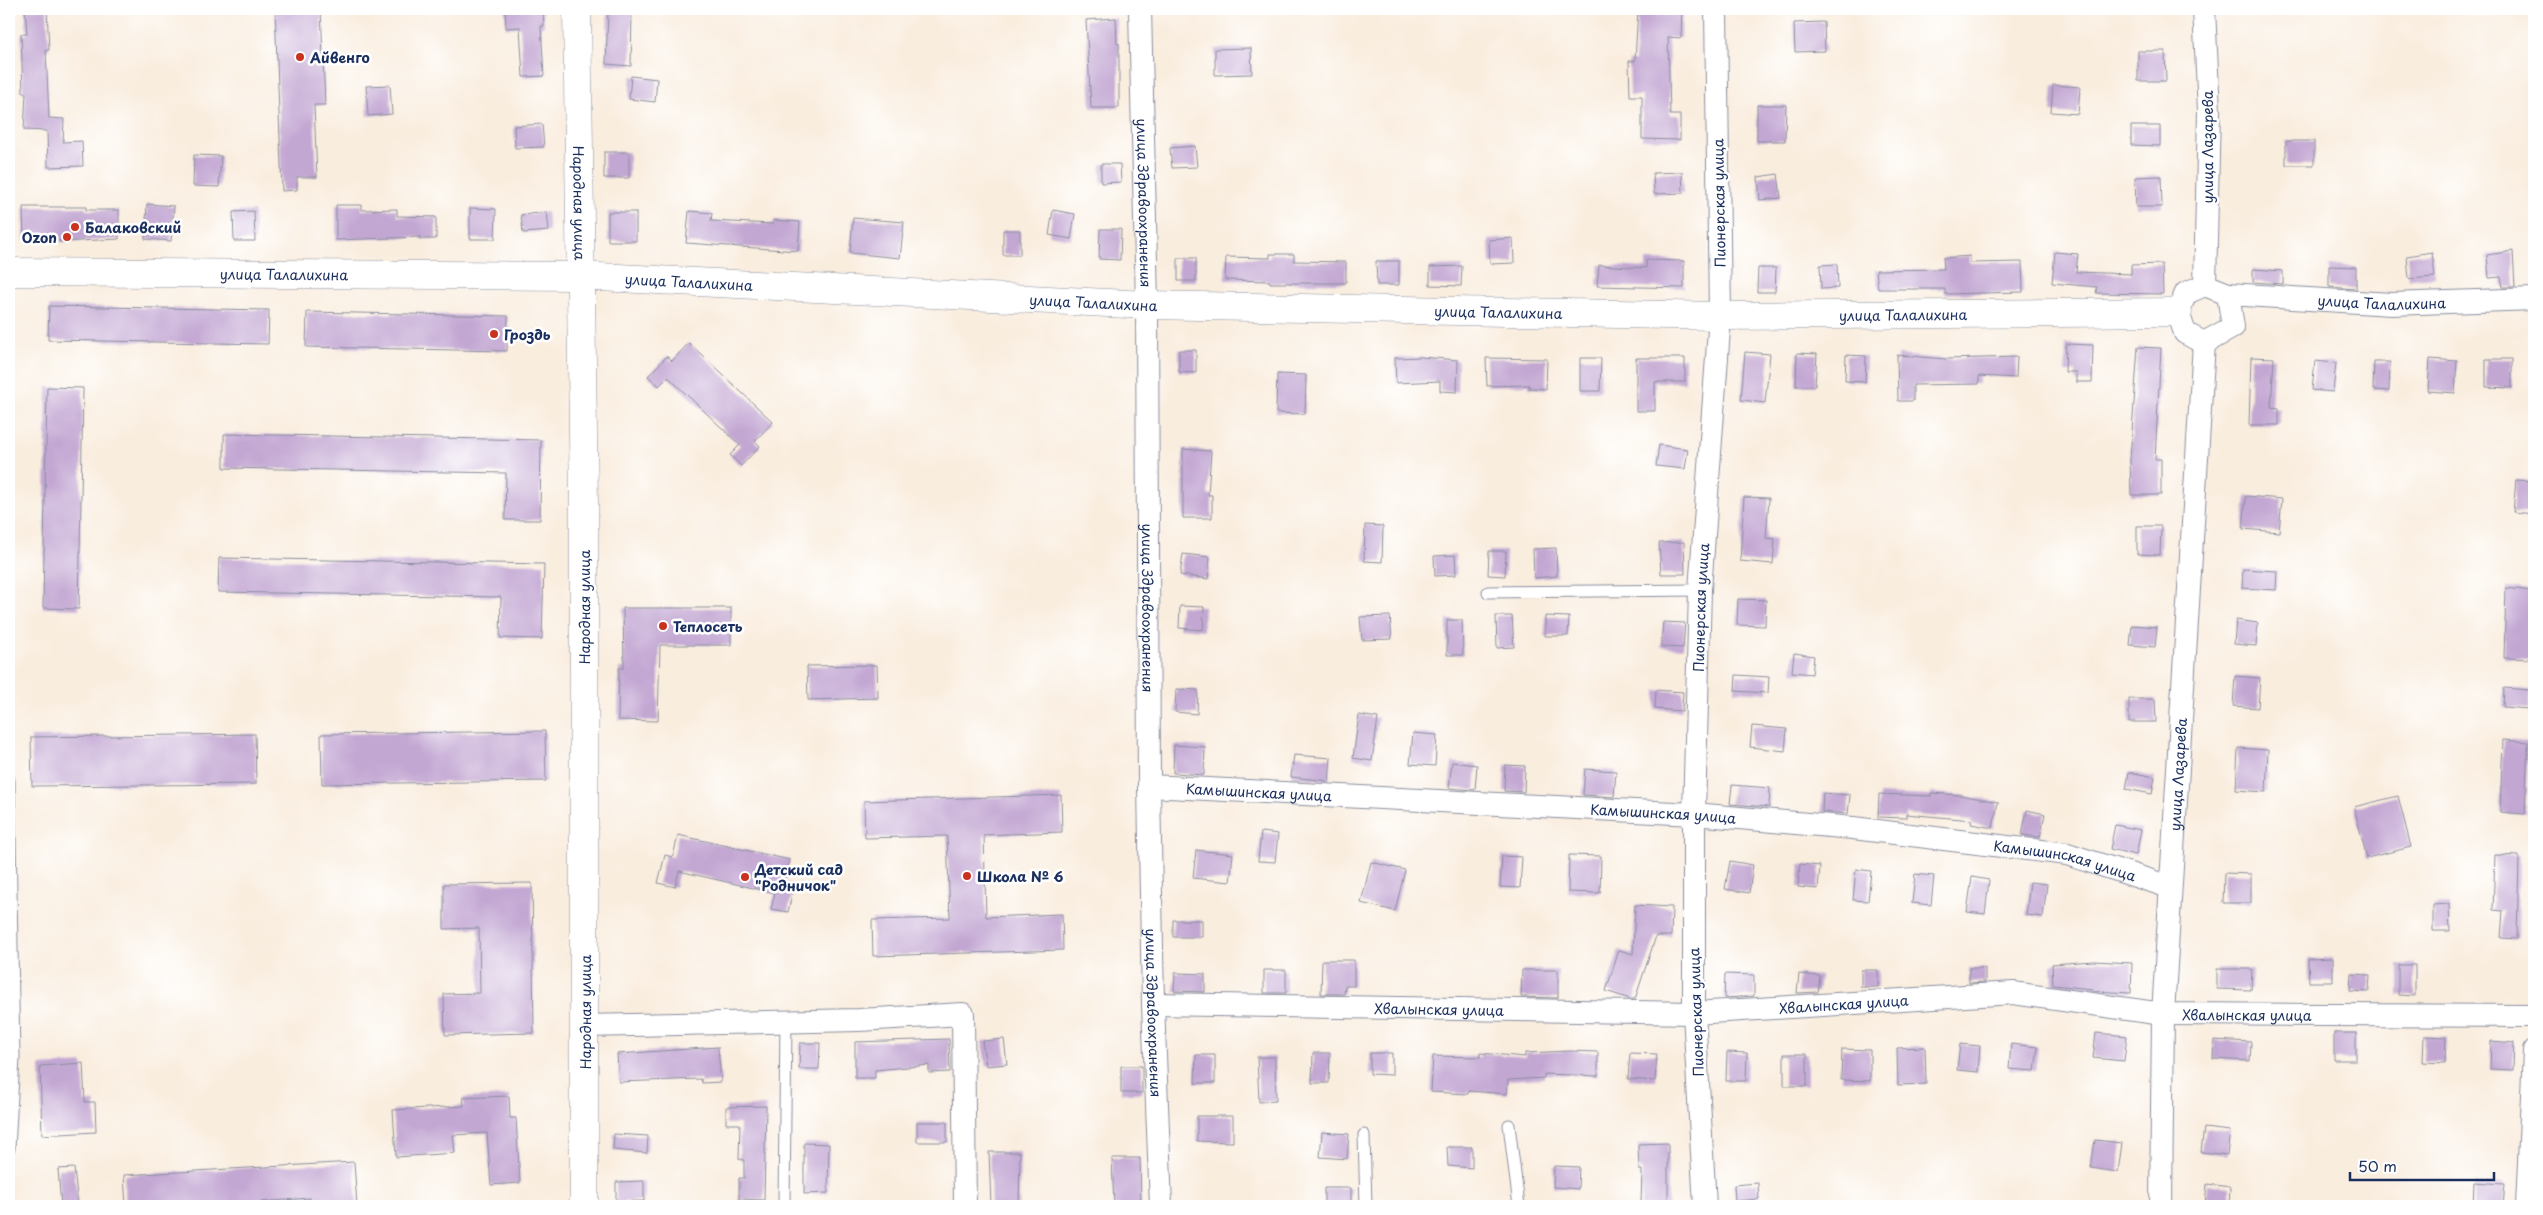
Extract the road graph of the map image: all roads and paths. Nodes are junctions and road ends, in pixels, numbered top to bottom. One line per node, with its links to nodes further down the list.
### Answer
1 (577, 9): 6 (street, Народная улица)
2 (1140, 9): 10 (street, улица Здравоохранения)
3 (1716, 9): 12 (street, Пионерская улица)
4 (2204, 9): 7 (street, улица Лазарева)
5 (9, 272): 6 (street, улица Талалихина)
6 (579, 276): 10 (street, улица Талалихина); 25 (street, Народная улица)
7 (2205, 285): 8 (street); 11 (street)
8 (2228, 294): 9 (street, улица Талалихина); 13 (street)
9 (2534, 299)
10 (1147, 305): 12 (street, улица Талалихина); 17 (street, улица Здравоохранения)
11 (2178, 312): 12 (street, улица Талалихина); 13 (street)
12 (1720, 316): 14 (street, Пионерская улица)
13 (2204, 343): 19 (street, улица Лазарева)
14 (1700, 590): 15 (lane); 18 (street, Пионерская улица)
15 (1488, 592)
16 (9, 780): 29 (lane)
17 (1148, 786): 18 (street, Камышинская улица); 20 (street, улица Здравоохранения)
18 (1694, 814): 19 (street, Камышинская улица); 21 (street, Пионерская улица)
19 (2170, 887): 22 (street, улица Лазарева)
20 (1153, 1004): 21 (street, Хвалынская улица); 33 (street, улица Здравоохранения)
21 (1694, 1013): 22 (street, Хвалынская улица); 36 (street, Пионерская улица)
22 (2163, 1014): 23 (street, Хвалынская улица); 37 (street, улица Лазарева)
23 (2534, 1016)
24 (786, 1020): 25 (street); 31 (lane); 32 (street)
25 (585, 1026): 30 (street, Народная улица)
26 (2534, 1051): 38 (street)
27 (1509, 1126): 35 (lane)
28 (1364, 1134): 34 (lane)
29 (9, 1149)
30 (584, 1206)
31 (784, 1206)
32 (965, 1206)
33 (1162, 1206)
34 (1366, 1206)
35 (1519, 1206)
36 (1705, 1206)
37 (2161, 1206)
38 (2527, 1206)

